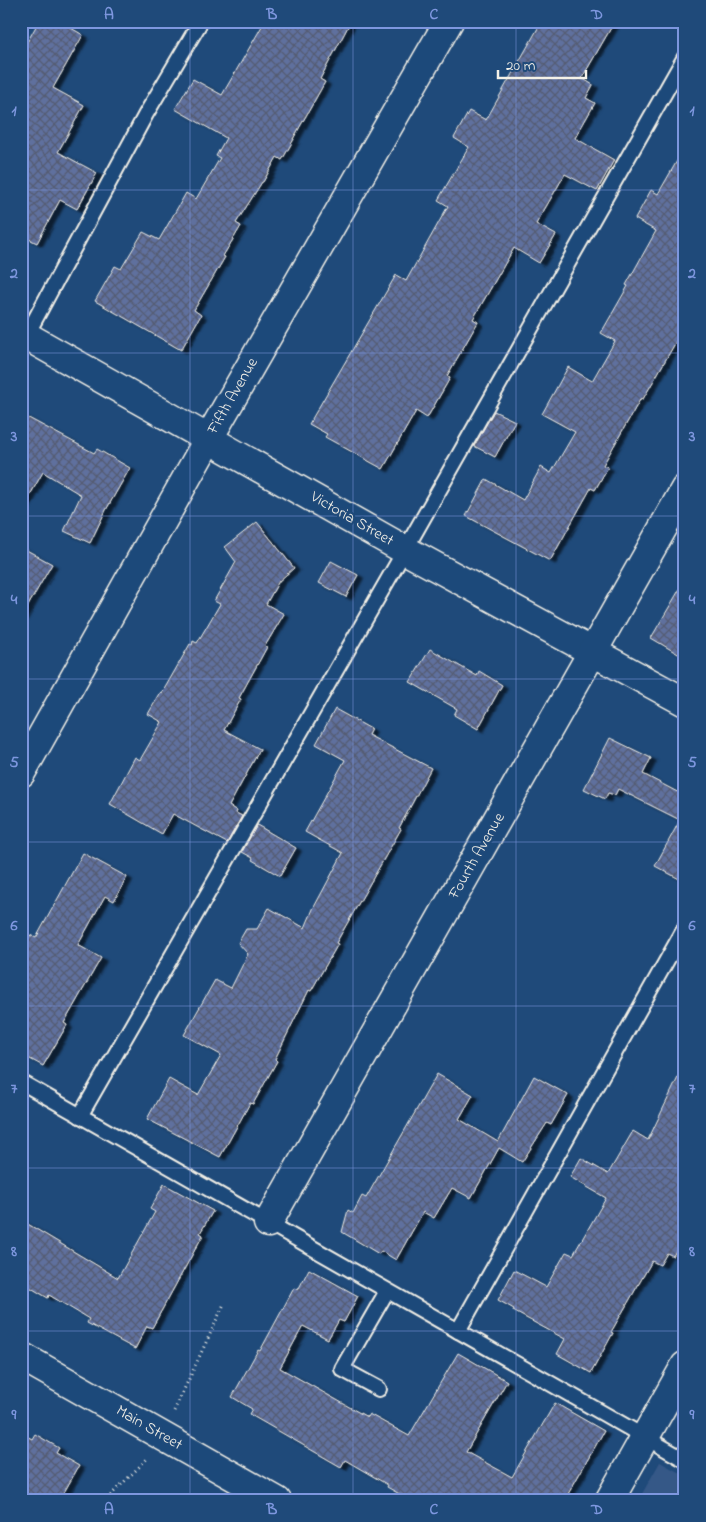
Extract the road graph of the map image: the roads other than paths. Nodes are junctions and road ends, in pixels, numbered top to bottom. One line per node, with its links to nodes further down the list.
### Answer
1 (201, 21): 4 (lane)
2 (449, 21): 5 (street, Fifth Avenue)
3 (685, 57): 7 (lane)
4 (23, 338): 5 (street, Victoria Street)
5 (209, 438): 7 (street, Victoria Street); 10 (street, Fifth Avenue)
6 (685, 489): 8 (street, Fourth Avenue)
7 (406, 550): 8 (street, Victoria Street); 13 (lane)
8 (593, 652): 9 (street, Victoria Street); 14 (street, Fourth Avenue)
9 (685, 702)
10 (21, 773)
11 (685, 928): 16 (lane)
12 (21, 1082): 13 (lane)
13 (80, 1116): 14 (lane)
14 (268, 1223): 15 (lane)
15 (388, 1291): 16 (lane); 19 (lane)
16 (458, 1331): 20 (lane)
17 (21, 1356): 22 (street, Main Street)
18 (685, 1366): 20 (street)
19 (379, 1389)
20 (645, 1438): 21 (lane); 23 (street)
21 (685, 1460)
22 (277, 1501)
23 (609, 1501)

